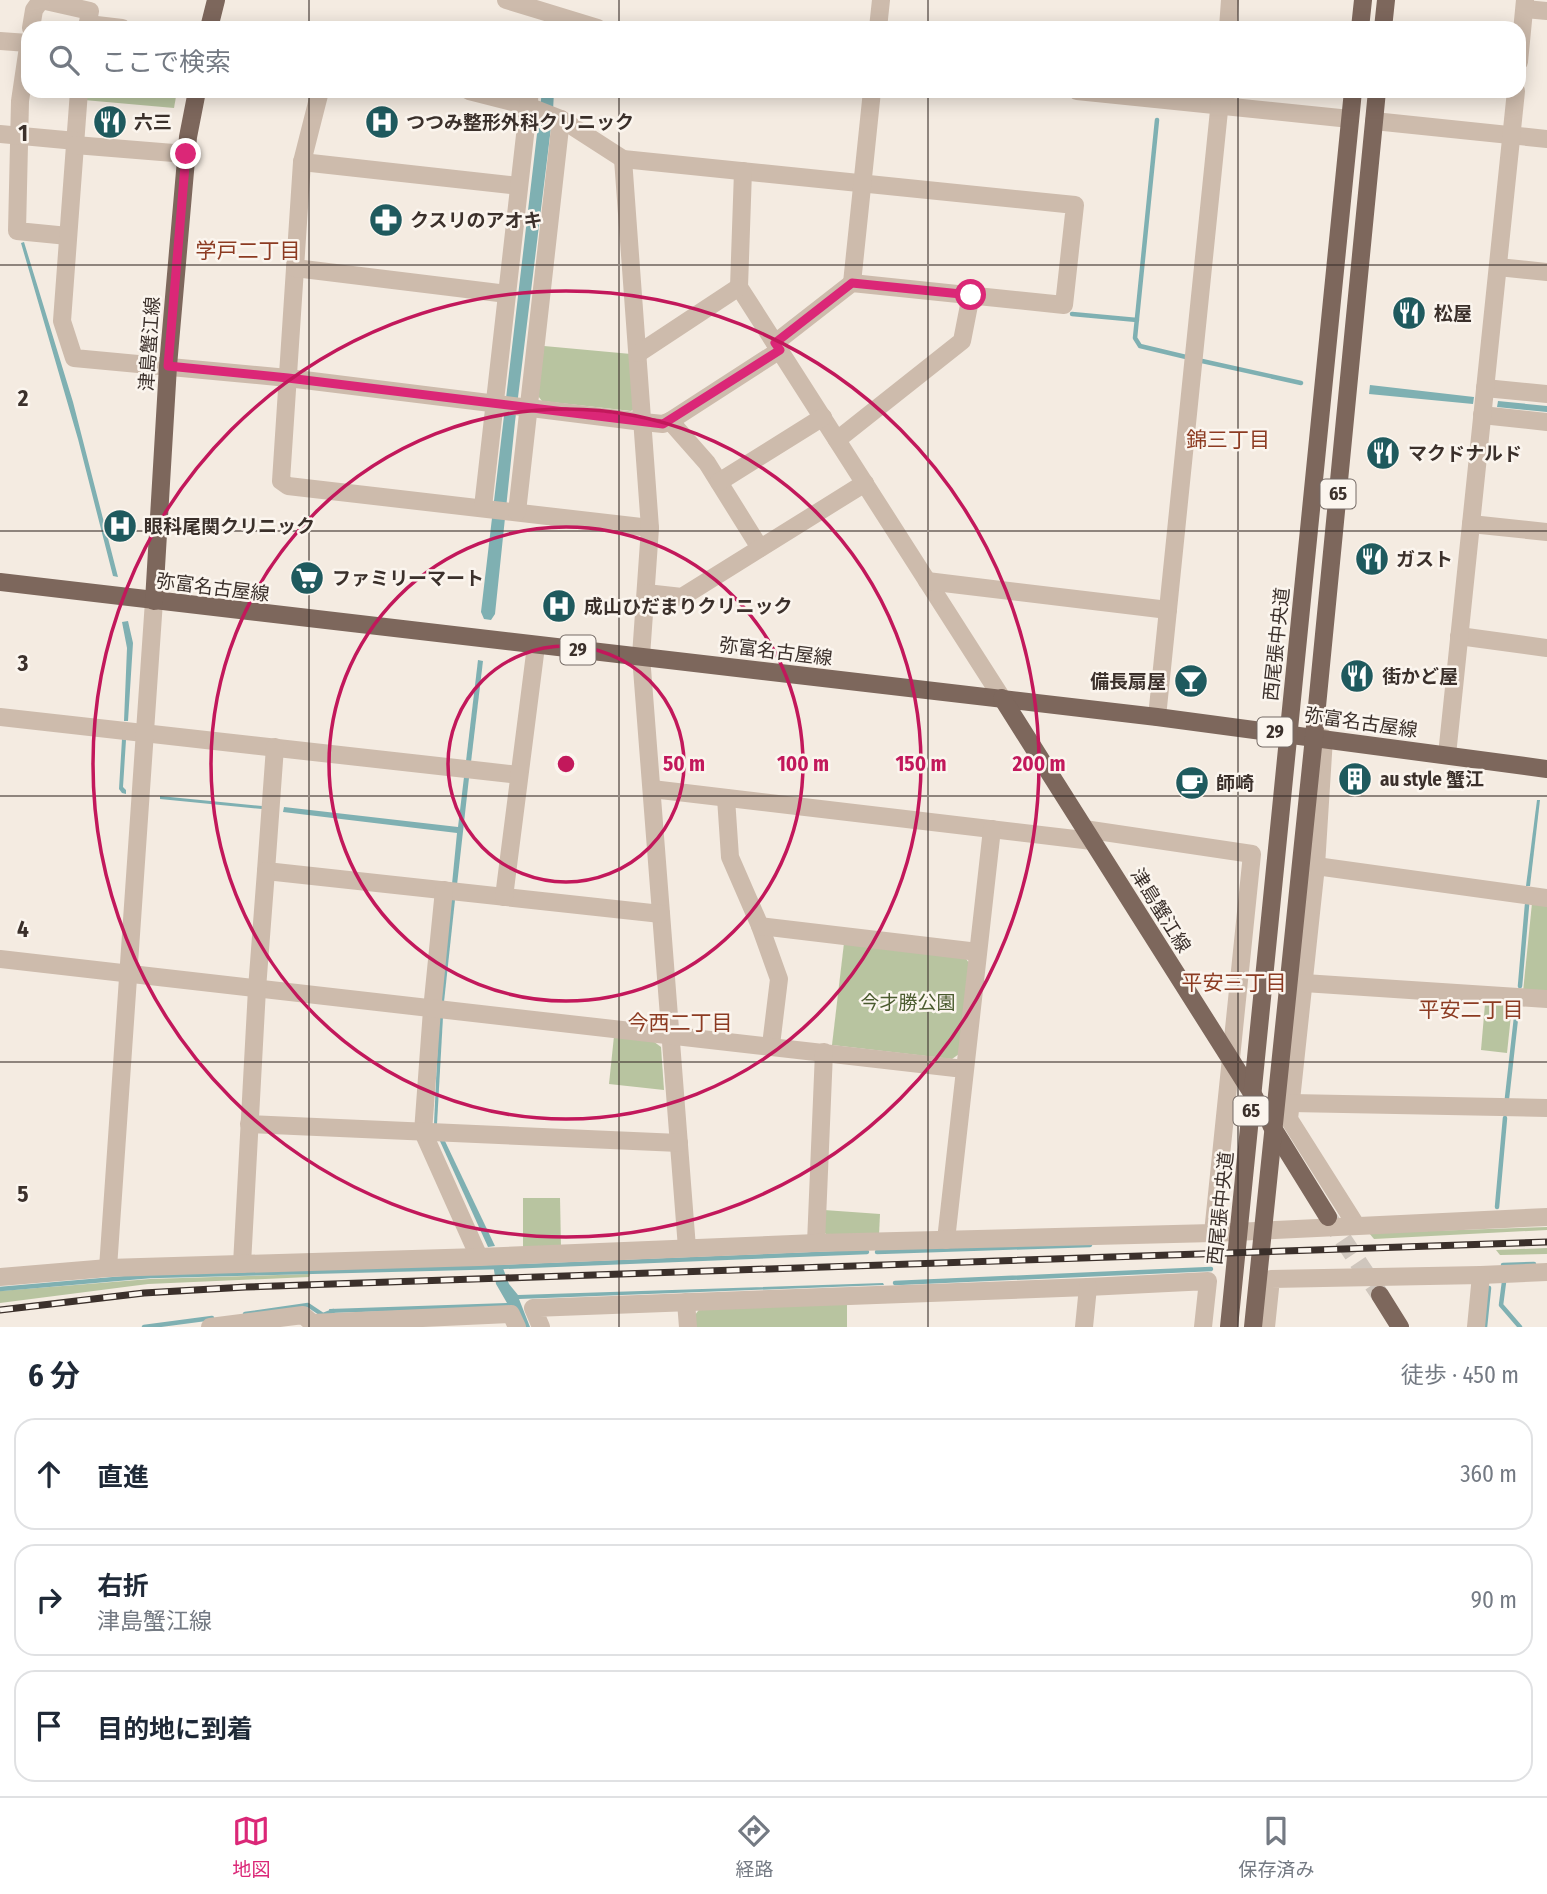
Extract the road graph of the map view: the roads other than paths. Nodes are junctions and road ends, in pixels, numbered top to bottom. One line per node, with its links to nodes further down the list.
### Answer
1 (41, 0): 10 (street); 11 (street)
2 (216, 0): 12 (main road)
3 (506, 0): 13 (street)
4 (881, 0): 14 (street)
5 (1230, 0): 15 (street)
6 (1363, 0): 16 (main road)
7 (1386, 0): 17 (main road)
8 (1525, 4): 9 (street)
9 (1547, 11)
10 (32, 21)
11 (89, 21)
12 (211, 21)
13 (575, 21)
14 (879, 21)
15 (1228, 21)
16 (1361, 21)
17 (1384, 21)
18 (0, 41): 19 (street)
19 (21, 44)
20 (21, 94): 36 (street)
21 (78, 98): 39 (street)
22 (196, 98): 40 (main road, 津島蟹江線)
23 (318, 98): 42 (street)
24 (508, 98): 31 (street)
25 (871, 98): 44 (street)
26 (1202, 98): 30 (street)
27 (1352, 98): 33 (main road, 西尾張中央道 / 65)
28 (1376, 98): 34 (main road, 65)
29 (1515, 98): 37 (street)
30 (1220, 99): 33 (street); 79 (street)
31 (531, 102): 32 (street); 45 (street)
32 (557, 117): 41 (street); 60 (street)
33 (1350, 119): 88 (main road, 西尾張中央道 / 65)
34 (1374, 121): 37 (street); 89 (main road, 65)
35 (0, 134): 36 (street)
36 (20, 135): 39 (street); 46 (street)
37 (1511, 135): 38 (street); 47 (street)
38 (1547, 139)
39 (75, 143): 40 (street); 46 (street)
40 (186, 154): 56 (main road, 津島蟹江線)
41 (623, 159): 43 (street); 55 (street)
42 (302, 162): 45 (street); 48 (street)
43 (743, 171): 44 (street); 51 (street)
44 (862, 183): 50 (street); 53 (street)
45 (519, 186): 52 (street)
46 (68, 236): 56 (street)
47 (1498, 267): 49 (street); 58 (street)
48 (295, 268): 52 (street); 57 (street)
49 (1547, 272)
50 (852, 283): 53 (street); 54 (street)
51 (740, 287): 54 (street); 55 (street)
52 (507, 294): 60 (street)
53 (971, 295): 66 (street)
54 (778, 346): 62 (street); 63 (street)
55 (639, 354): 64 (street)
56 (168, 366): 57 (street); 78 (main road, 津島蟹江線)
57 (288, 378): 60 (street); 69 (street)
58 (1485, 387): 59 (street); 61 (street)
59 (1547, 394)
60 (512, 407): 64 (street); 69 (street); 70 (street)
61 (1482, 415): 65 (street); 71 (street)
62 (823, 417): 66 (street); 67 (street)
63 (670, 421): 64 (street); 67 (street)
64 (643, 422): 72 (street)
65 (1547, 422)
66 (837, 440): 68 (street)
67 (719, 482): 74 (street)
68 (865, 483): 74 (street); 75 (street)
69 (487, 508): 70 (street)
70 (514, 512): 72 (street)
71 (1471, 524): 73 (street); 80 (street)
72 (650, 528): 77 (street)
73 (1547, 532)
74 (760, 548): 77 (street)
75 (927, 581): 79 (street); 84 (street)
76 (0, 582): 78 (main road, 弥富名古屋線 / 29)
77 (646, 593): 83 (street)
78 (154, 601): 81 (main road, 弥富名古屋線 / 29); 87 (street)
79 (1168, 610): 86 (street)
80 (1459, 636): 82 (street); 91 (street)
81 (536, 646): 83 (main road, 弥富名古屋線 / 29); 93 (street)
82 (1547, 648)
83 (641, 656): 84 (main road, 弥富名古屋線 / 29); 94 (street)
84 (1002, 698): 86 (main road, 弥富名古屋線 / 29); 97 (main road, 津島蟹江線)
85 (0, 717): 87 (street)
86 (1157, 717): 88 (main road, 弥富名古屋線 / 29)
87 (146, 732): 90 (street); 107 (street)
88 (1288, 733): 89 (main road, 弥富名古屋線 / 29); 145 (main road, 西尾張中央道 / 65)
89 (1319, 738): 91 (main road, 弥富名古屋線 / 29); 98 (street); 146 (main road, 65)
90 (275, 747): 93 (street); 99 (street)
91 (1447, 755): 92 (main road, 弥富名古屋線 / 29)
92 (1547, 769)
93 (519, 775): 101 (street)
94 (652, 789): 95 (street); 103 (street)
95 (726, 797): 96 (street); 104 (street)
96 (992, 829): 97 (street); 105 (street)
97 (1088, 835): 115 (main road, 津島蟹江線); 115 (street)
98 (1316, 866): 102 (street); 108 (street)
99 (266, 871): 100 (street); 109 (street)
100 (444, 890): 101 (street); 111 (street)
101 (504, 897): 103 (street)
102 (1547, 898)
103 (661, 914): 112 (street)
104 (760, 926): 105 (street); 113 (street)
105 (978, 952): 116 (street)
106 (0, 959): 107 (street)
107 (130, 976): 109 (street); 131 (street)
108 (1304, 983): 110 (street); 117 (street)
109 (257, 989): 111 (street); 119 (street)
110 (1547, 999)
111 (432, 1010): 112 (street); 120 (street)
112 (670, 1036): 113 (street); 121 (street)
113 (771, 1045): 114 (street)
114 (824, 1052): 116 (street); 127 (street)
115 (1231, 1059): 122 (main road, 津島蟹江線); 125 (street)
116 (964, 1069): 126 (street)
117 (1291, 1102): 118 (street); 124 (street)
118 (1547, 1108)
119 (249, 1124): 120 (street); 130 (street)
120 (423, 1132): 121 (street); 129 (street)
121 (678, 1143): 128 (street)
122 (1328, 1217)
123 (1547, 1217): 124 (street)
124 (1356, 1225): 125 (street)
125 (1213, 1233): 126 (street)
126 (946, 1240): 127 (street)
127 (817, 1243): 128 (street)
128 (687, 1248): 129 (street)
129 (479, 1257): 130 (street)
130 (242, 1264): 131 (street)
131 (108, 1268): 134 (street)
132 (1547, 1272): 133 (street)
133 (1480, 1275): 147 (street); 149 (street)
134 (0, 1277)
135 (1088, 1287): 137 (street); 143 (street); 144 (street)
136 (1380, 1295): 148 (main road)
137 (686, 1302): 141 (street); 142 (street)
138 (312, 1325): 139 (street); 140 (street)
139 (210, 1327)
140 (517, 1327)
141 (541, 1327)
142 (688, 1327)
143 (1084, 1327)
144 (1203, 1327)
145 (1229, 1327)
146 (1253, 1327)
147 (1266, 1327)
148 (1400, 1327)
149 (1476, 1327)

